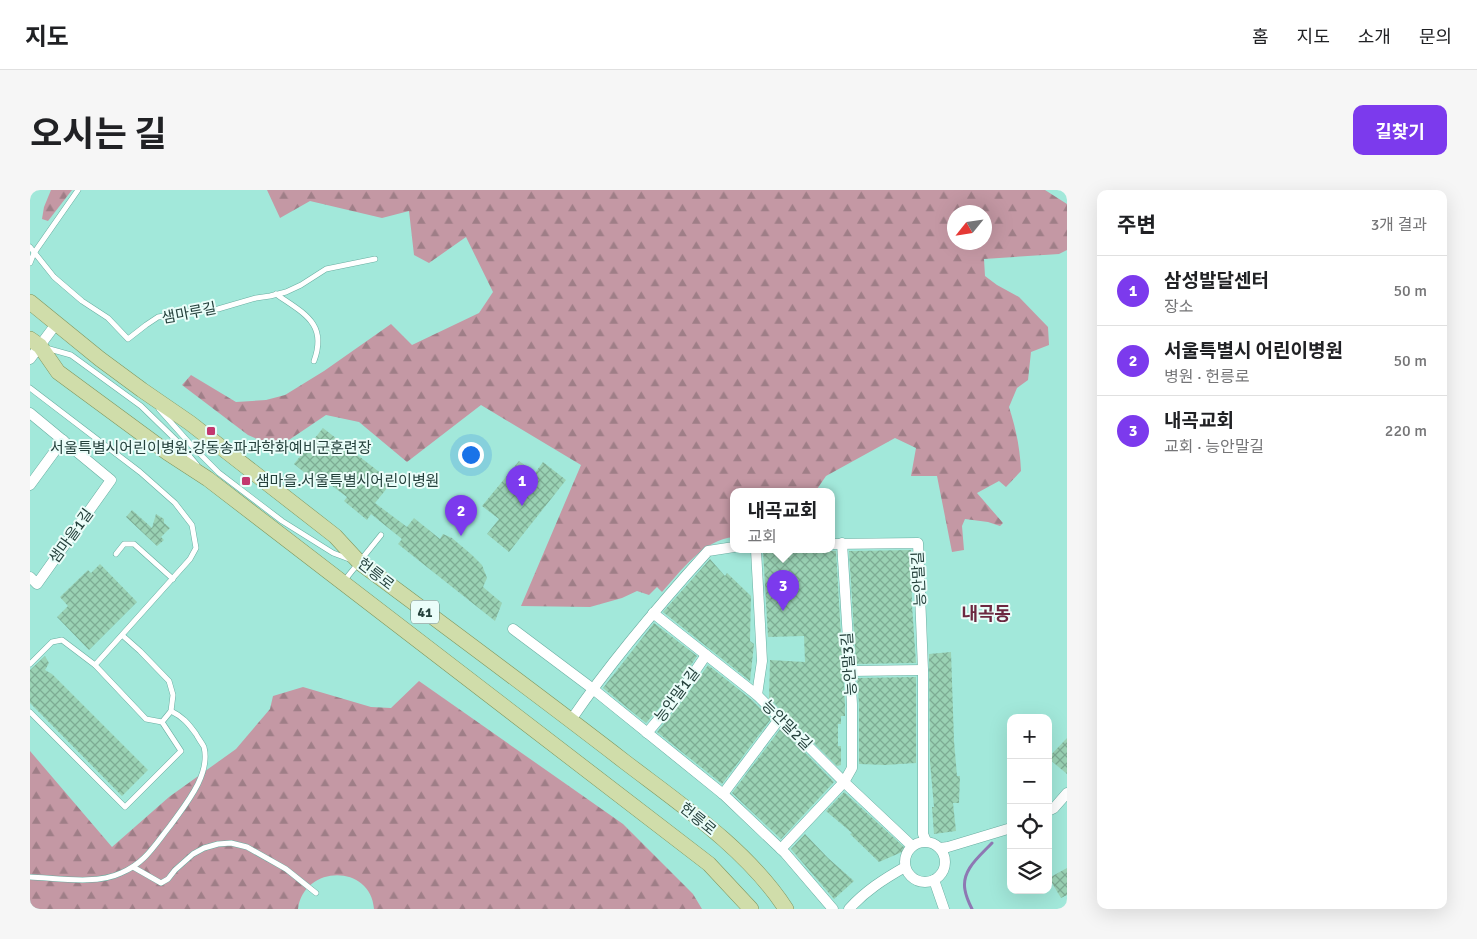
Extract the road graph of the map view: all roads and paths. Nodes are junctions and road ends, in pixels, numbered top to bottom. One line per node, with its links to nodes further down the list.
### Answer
1 (78, 190): 3 (lane)
2 (30, 248): 3 (lane)
3 (34, 253): 5 (lane); 6 (lane, 샘마루길)
4 (375, 260): 6 (lane, 샘마루길)
5 (30, 263)
6 (276, 294): 11 (lane)
7 (30, 302): 8 (main road, 헌릉로 / 41)
8 (56, 324): 9 (street); 13 (main road, 헌릉로 / 41)
9 (35, 343): 10 (street); 16 (main road, 헌릉로 / 41); 16 (lane)
10 (30, 359)
11 (314, 361)
12 (30, 388): 25 (lane)
13 (142, 390): 23 (main road, 헌릉로 / 41); 23 (lane)
14 (30, 413): 15 (street)
15 (63, 440): 17 (street); 24 (street, 샘마을1길)
16 (208, 479): 26 (main road, 헌릉로 / 41)
17 (30, 485)
18 (381, 535): 23 (lane)
19 (837, 543): 33 (street, 능안말길); 34 (street, 능안말3길)
20 (730, 548): 27 (street)
21 (756, 553): 36 (street)
22 (116, 554): 25 (lane)
23 (358, 562): 26 (lane); 40 (main road, 헌릉로 / 41)
24 (30, 577)
25 (173, 579): 29 (lane)
26 (343, 582): 57 (main road, 헌릉로 / 41)
27 (653, 613): 30 (street, 능안말2길); 35 (street)
28 (513, 629): 35 (street)
29 (122, 635): 32 (lane); 37 (lane)
30 (706, 655): 36 (street, 능안말2길); 42 (street, 능안말1길)
31 (30, 664): 32 (lane)
32 (95, 665): 41 (lane)
33 (923, 670): 34 (street); 48 (street, 능안말길)
34 (850, 671): 43 (street, 능안말3길)
35 (592, 688): 40 (street); 42 (street, 능안말1길)
36 (757, 695): 39 (street, 능안말2길)
37 (171, 711): 41 (lane); 53 (lane)
38 (30, 712): 41 (lane)
39 (780, 718): 43 (street, 능안말2길); 45 (street)
40 (571, 720): 58 (main road, 헌릉로 / 41)
41 (162, 722)
42 (648, 733): 45 (street, 능안말1길)
43 (844, 782): 49 (street, 능안말2길); 51 (street)
44 (1067, 793): 46 (street)
45 (723, 794): 51 (street, 능안말1길)
46 (1052, 809)
47 (1007, 829): 50 (street)
48 (926, 841): 49 (street); 50 (street)
49 (912, 846): 52 (street)
50 (940, 848): 55 (street)
51 (781, 849): 59 (street, 능안말1길)
52 (905, 866): 55 (street); 60 (street)
53 (133, 868): 54 (lane); 56 (lane)
54 (30, 877)
55 (934, 880): 61 (street)
56 (316, 893)
57 (751, 909)
58 (786, 909)
59 (833, 909)
60 (848, 909)
61 (944, 909)

